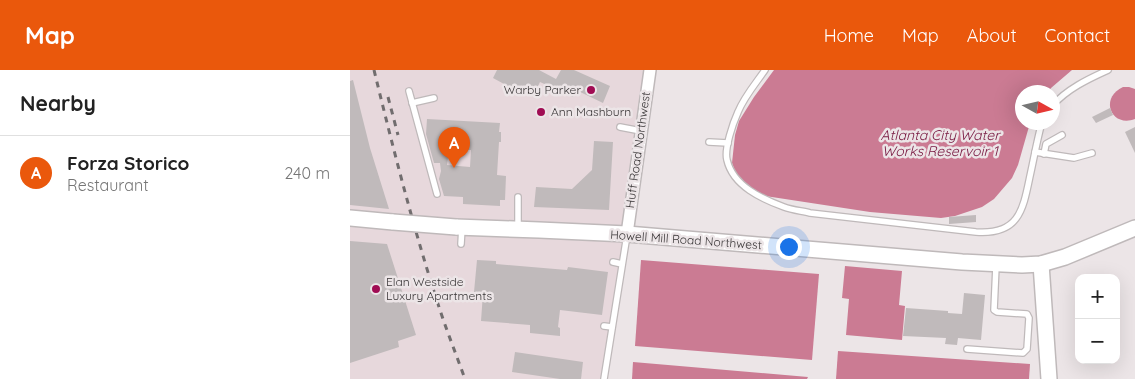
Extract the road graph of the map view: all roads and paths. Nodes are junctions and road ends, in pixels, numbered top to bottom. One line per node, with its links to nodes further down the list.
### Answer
1 (650, 70): 10 (street, Huff Road Northwest)
2 (765, 70): 13 (lane)
3 (1108, 70): 6 (lane)
4 (409, 91): 7 (lane)
5 (434, 98): 7 (lane)
6 (1060, 99)
7 (412, 103): 17 (lane)
8 (620, 127): 10 (lane)
9 (1040, 130): 14 (lane)
10 (641, 131): 23 (street, Huff Road Northwest)
11 (1062, 135): 16 (lane)
12 (709, 142): 13 (lane)
13 (728, 144): 14 (lane)
14 (1035, 152): 16 (lane)
15 (1092, 153): 16 (lane)
16 (1044, 154)
17 (437, 194)
18 (518, 197): 22 (lane)
19 (350, 218): 20 (main road, Howell Mill Road Northwest, bridge)
20 (459, 227): 22 (main road, Howell Mill Road Northwest); 24 (lane)
21 (1135, 228): 28 (main road, Howell Mill Road Northwest)
22 (518, 229): 23 (main road, Howell Mill Road Northwest)
23 (627, 234): 26 (lane, Huff Road Northwest); 27 (main road, Howell Mill Road Northwest)
24 (461, 244)
25 (613, 262): 26 (lane)
26 (622, 264): 30 (lane, Huff Road Northwest)
27 (996, 264): 28 (main road, Howell Mill Road Northwest); 31 (lane)
28 (1041, 264): 33 (main road)
29 (604, 326): 30 (lane)
30 (612, 327): 32 (lane, Huff Road Northwest)
31 (967, 350)
32 (604, 379)
33 (1050, 379)

